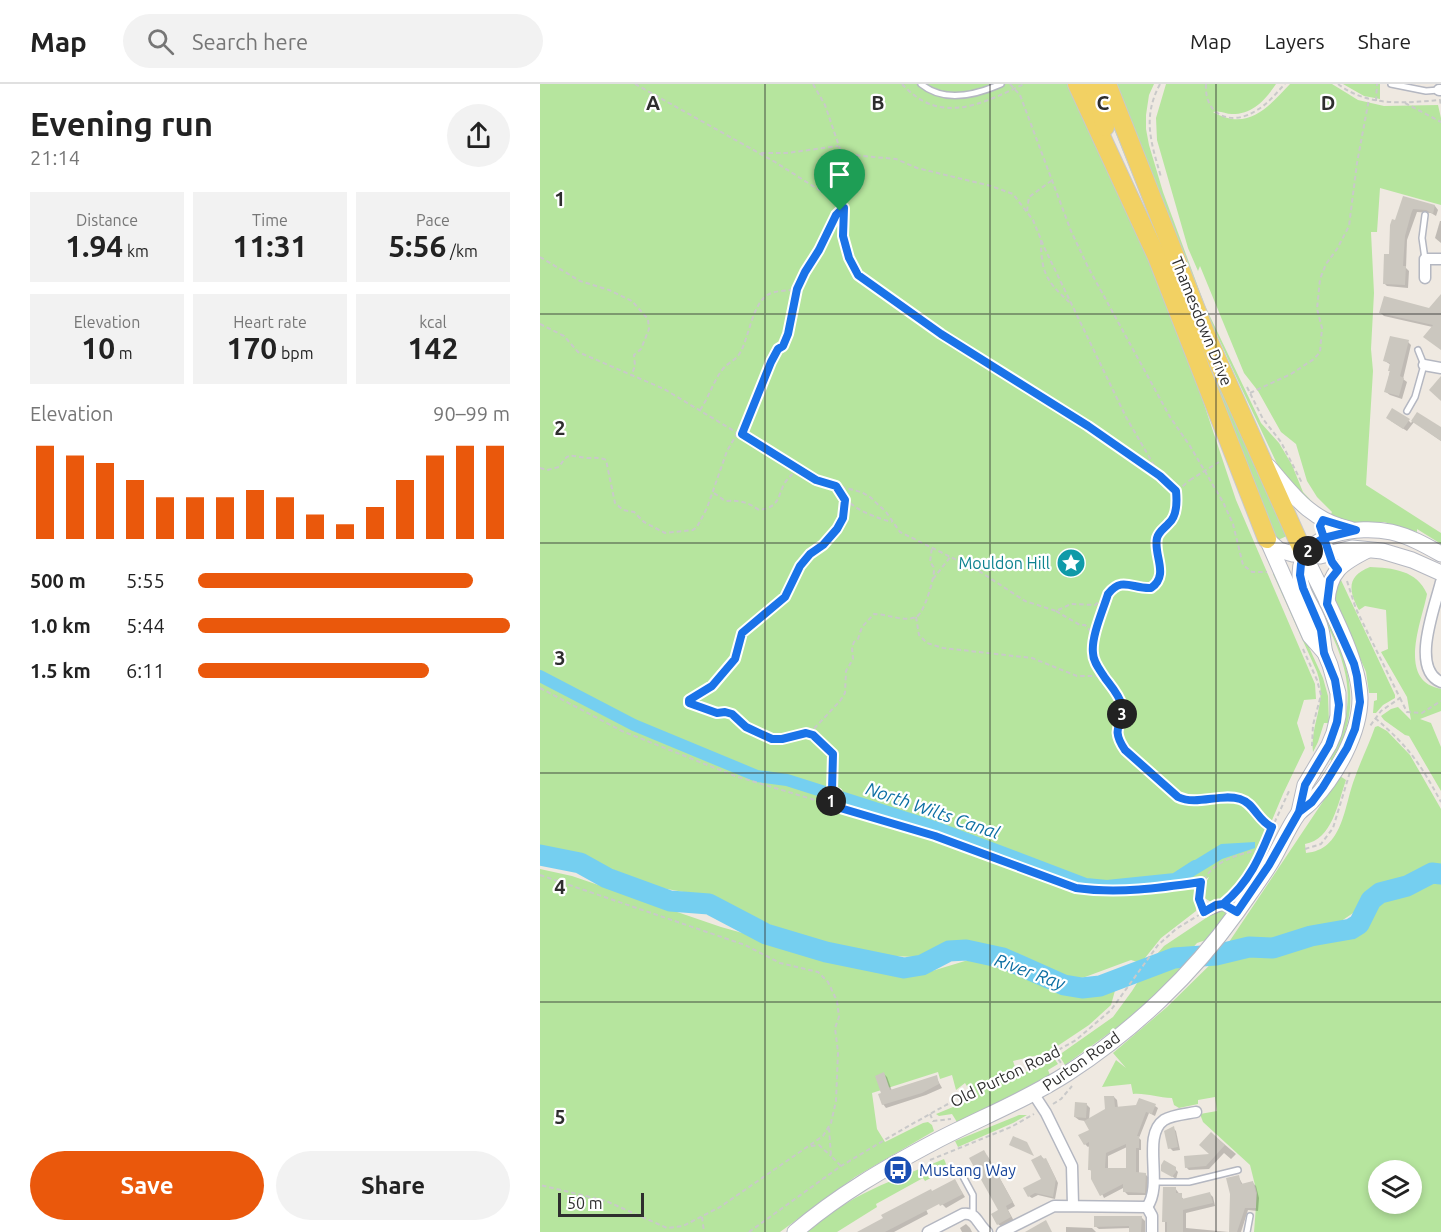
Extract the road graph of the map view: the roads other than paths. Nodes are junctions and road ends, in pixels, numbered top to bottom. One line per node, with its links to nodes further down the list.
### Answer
1 (921, 84): 2 (lane)
2 (1001, 84)
3 (1077, 84): 8 (main road, Thamesdown Drive)
4 (1092, 84): 8 (main road)
5 (1107, 84): 17 (main road, Thamesdown Drive)
6 (1391, 84): 7 (lane)
7 (1440, 90)
8 (1107, 146): 19 (main road, Thamesdown Drive)
9 (1425, 215): 10 (lane)
10 (1425, 259): 11 (street); 12 (street)
11 (1441, 259)
12 (1425, 278)
13 (1418, 350): 14 (lane)
14 (1424, 365): 15 (street); 16 (lane)
15 (1441, 368)
16 (1407, 411)
17 (1261, 458): 18 (main road); 22 (main road, Thamesdown Drive)
18 (1356, 530): 21 (main road); 22 (main road)
19 (1267, 539): 22 (main road); 26 (main road, Purton Road)
20 (1368, 550): 22 (main road); 23 (main road); 25 (main road)
21 (1441, 554)
22 (1305, 556): 25 (main road, Purton Road); 26 (main road, Purton Road)
23 (1441, 573)
24 (1441, 582): 27 (street)
25 (1327, 604): 28 (main road, Purton Road)
26 (1324, 653): 28 (main road, Purton Road)
27 (1441, 682)
28 (1299, 812): 30 (main road, Purton Road)
29 (1206, 911): 30 (street)
30 (1237, 912): 31 (main road, Purton Road)
31 (1034, 1093): 36 (street); 40 (main road, Purton Road)
32 (1196, 1112): 35 (street)
33 (959, 1169): 38 (lane)
34 (1238, 1170): 35 (lane)
35 (1154, 1182): 37 (street)
36 (1073, 1205): 37 (street); 43 (street)
37 (1147, 1207): 44 (street)
38 (973, 1214): 41 (street); 42 (street)
39 (1250, 1216): 45 (lane)
40 (795, 1232)
41 (928, 1232)
42 (987, 1232)
43 (1002, 1232)
44 (1152, 1232)
45 (1247, 1232)

